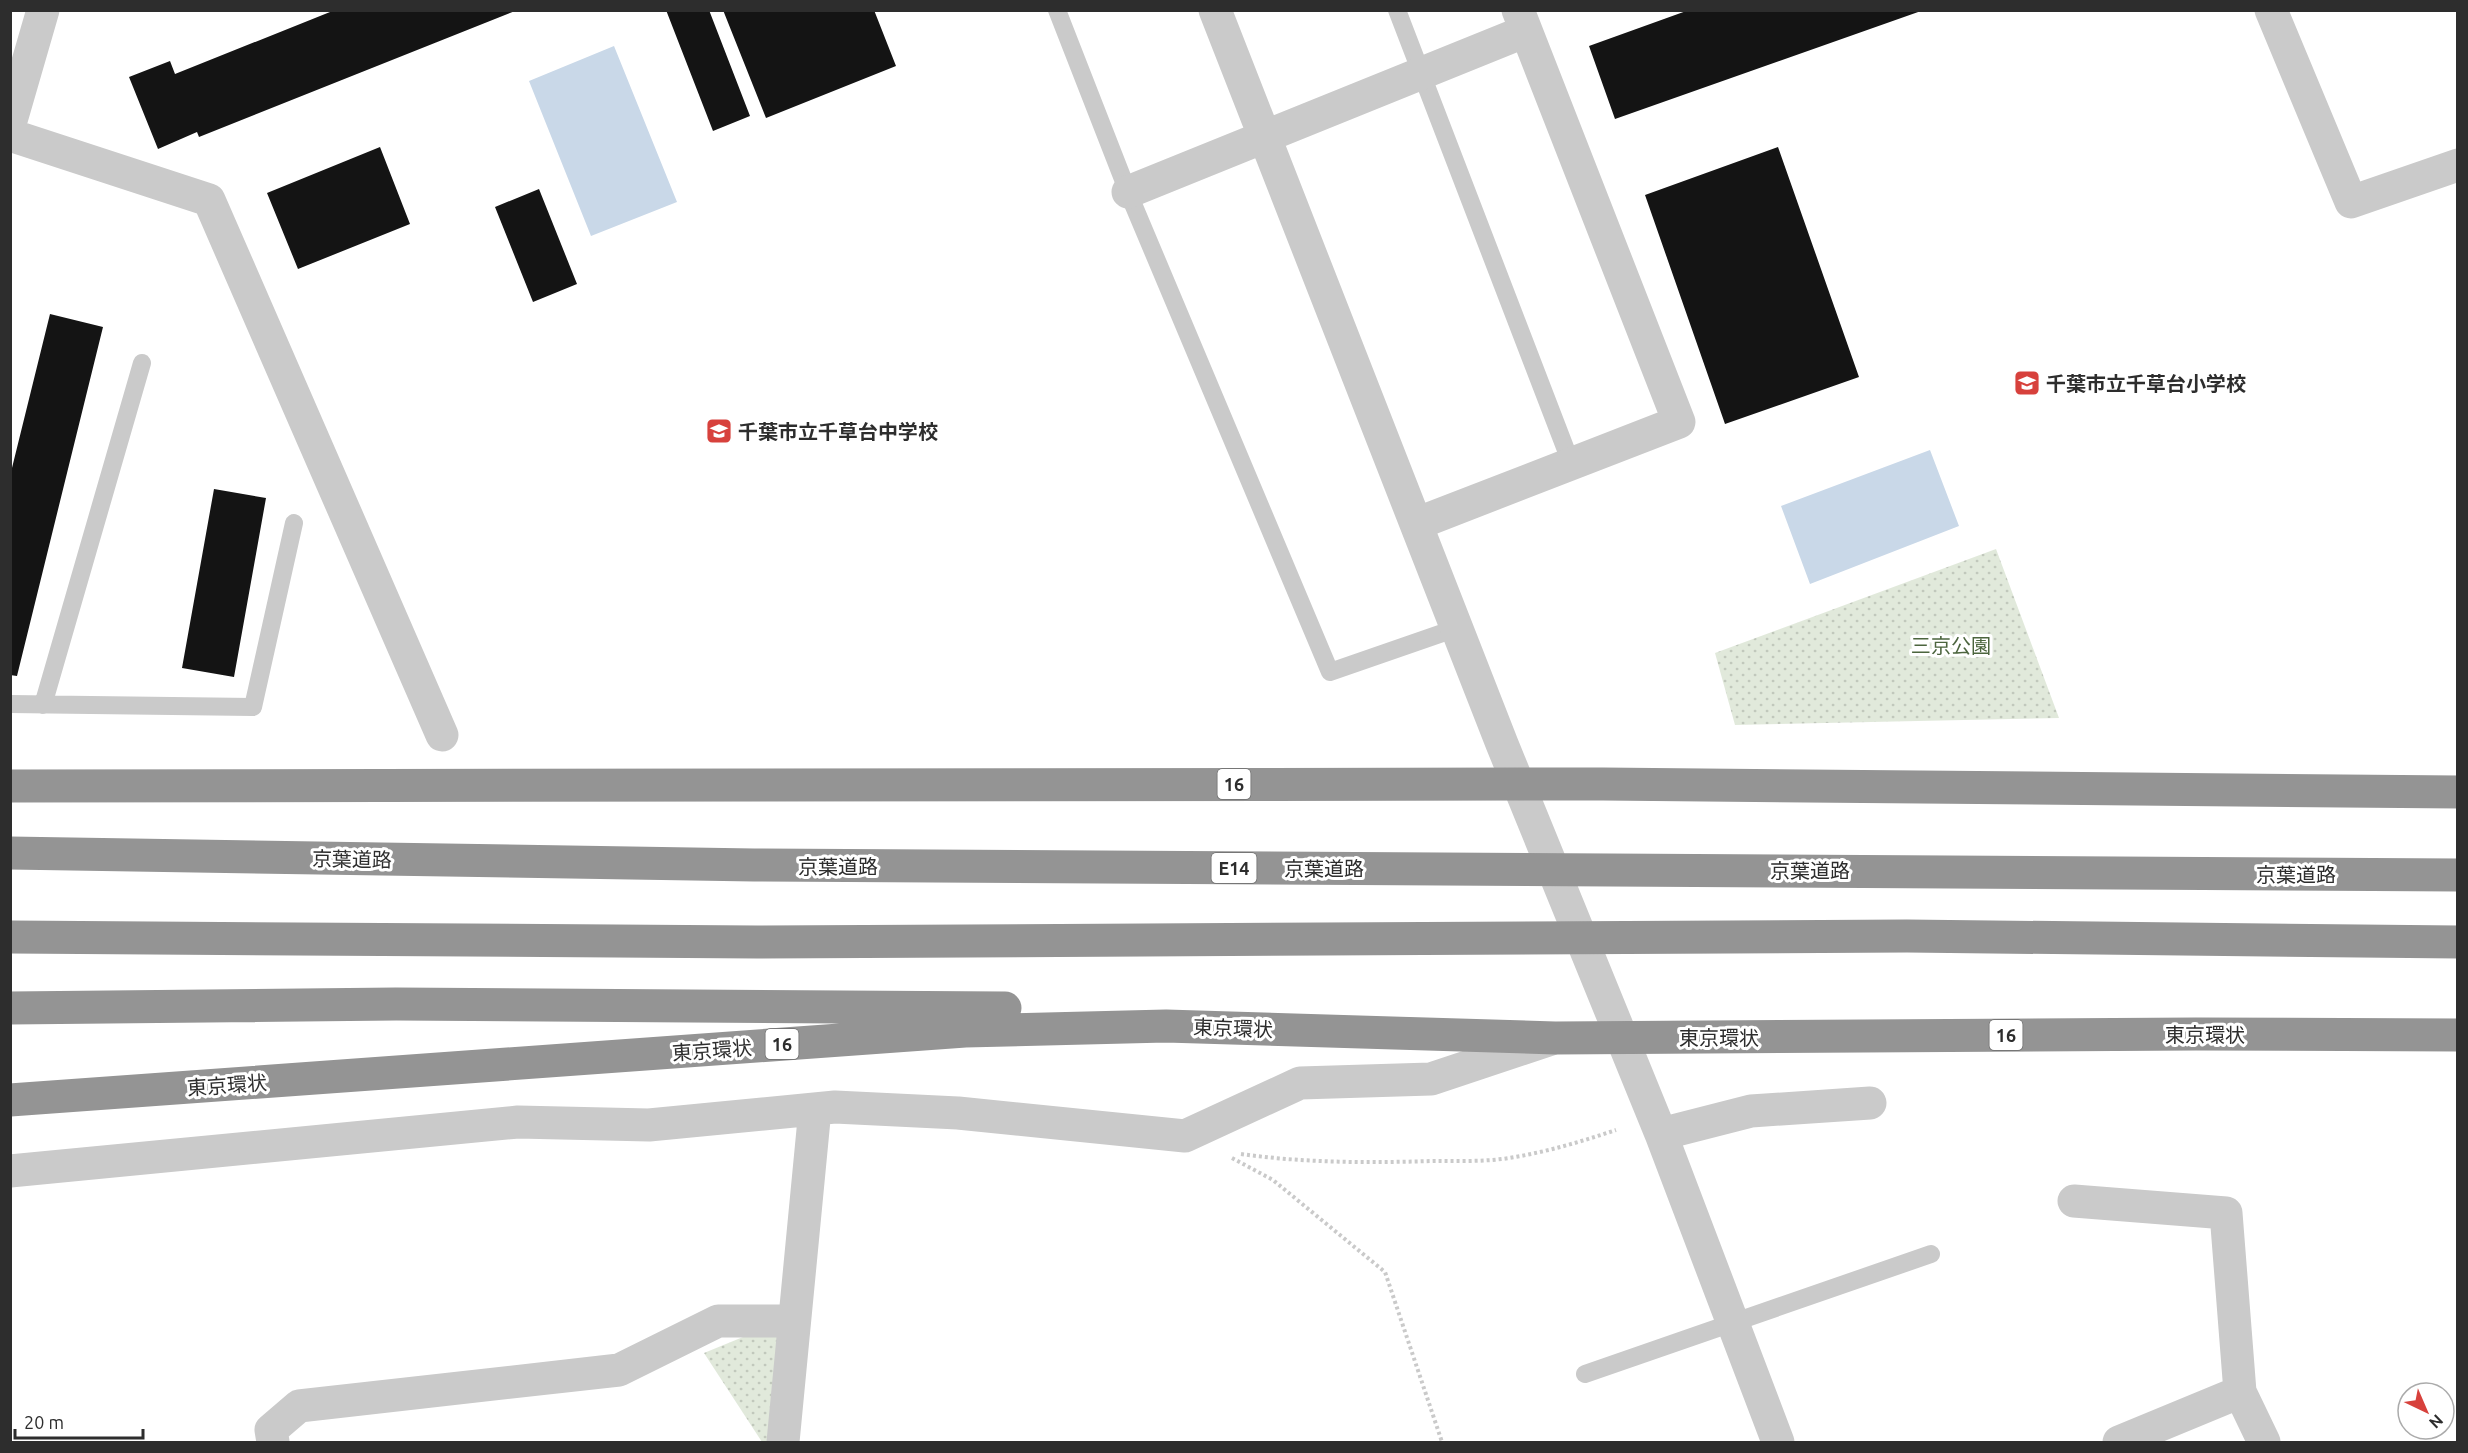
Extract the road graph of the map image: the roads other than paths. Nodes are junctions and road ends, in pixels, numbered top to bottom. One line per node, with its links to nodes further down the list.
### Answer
1 (43, 10): 8 (street)
2 (1057, 10): 12 (lane)
3 (1215, 10): 10 (street)
4 (1397, 10): 7 (lane)
5 (2271, 10): 11 (street)
6 (1522, 21): 7 (street); 14 (street)
7 (1422, 74): 10 (street); 14 (lane)
8 (10, 124)
9 (10, 135): 20 (street)
10 (1264, 136): 12 (street); 16 (street)
11 (2457, 165)
12 (1128, 192): 17 (lane)
13 (142, 363): 19 (lane)
14 (1571, 463): 16 (street)
15 (294, 523): 19 (lane)
16 (1416, 524): 17 (street)
17 (1457, 628): 34 (street)
18 (10, 704): 19 (lane)
19 (43, 705)
20 (442, 735)
21 (10, 786): 22 (highway, 16)
22 (2457, 792)
23 (10, 853): 24 (highway, 京葉道路 / E14)
24 (2457, 875)
25 (10, 937): 26 (highway)
26 (2457, 942)
27 (10, 1008): 28 (highway)
28 (1354, 1031): 30 (highway, 東京環状 / 16); 31 (highway, 東京環状 / 16)
29 (2457, 1035): 30 (highway, 東京環状 / 16)
30 (1555, 1038): 33 (street)
31 (10, 1100)
32 (1870, 1103): 34 (street)
33 (815, 1108): 35 (street); 38 (street)
34 (1657, 1125): 39 (street)
35 (10, 1171)
36 (2074, 1201): 41 (street)
37 (1931, 1254): 39 (lane)
38 (794, 1321): 42 (street); 43 (street)
39 (1732, 1323): 40 (lane); 44 (street)
40 (1585, 1374)
41 (2240, 1392): 45 (street); 46 (street)
42 (273, 1443)
43 (783, 1443)
44 (1778, 1443)
45 (2119, 1443)
46 (2264, 1443)

